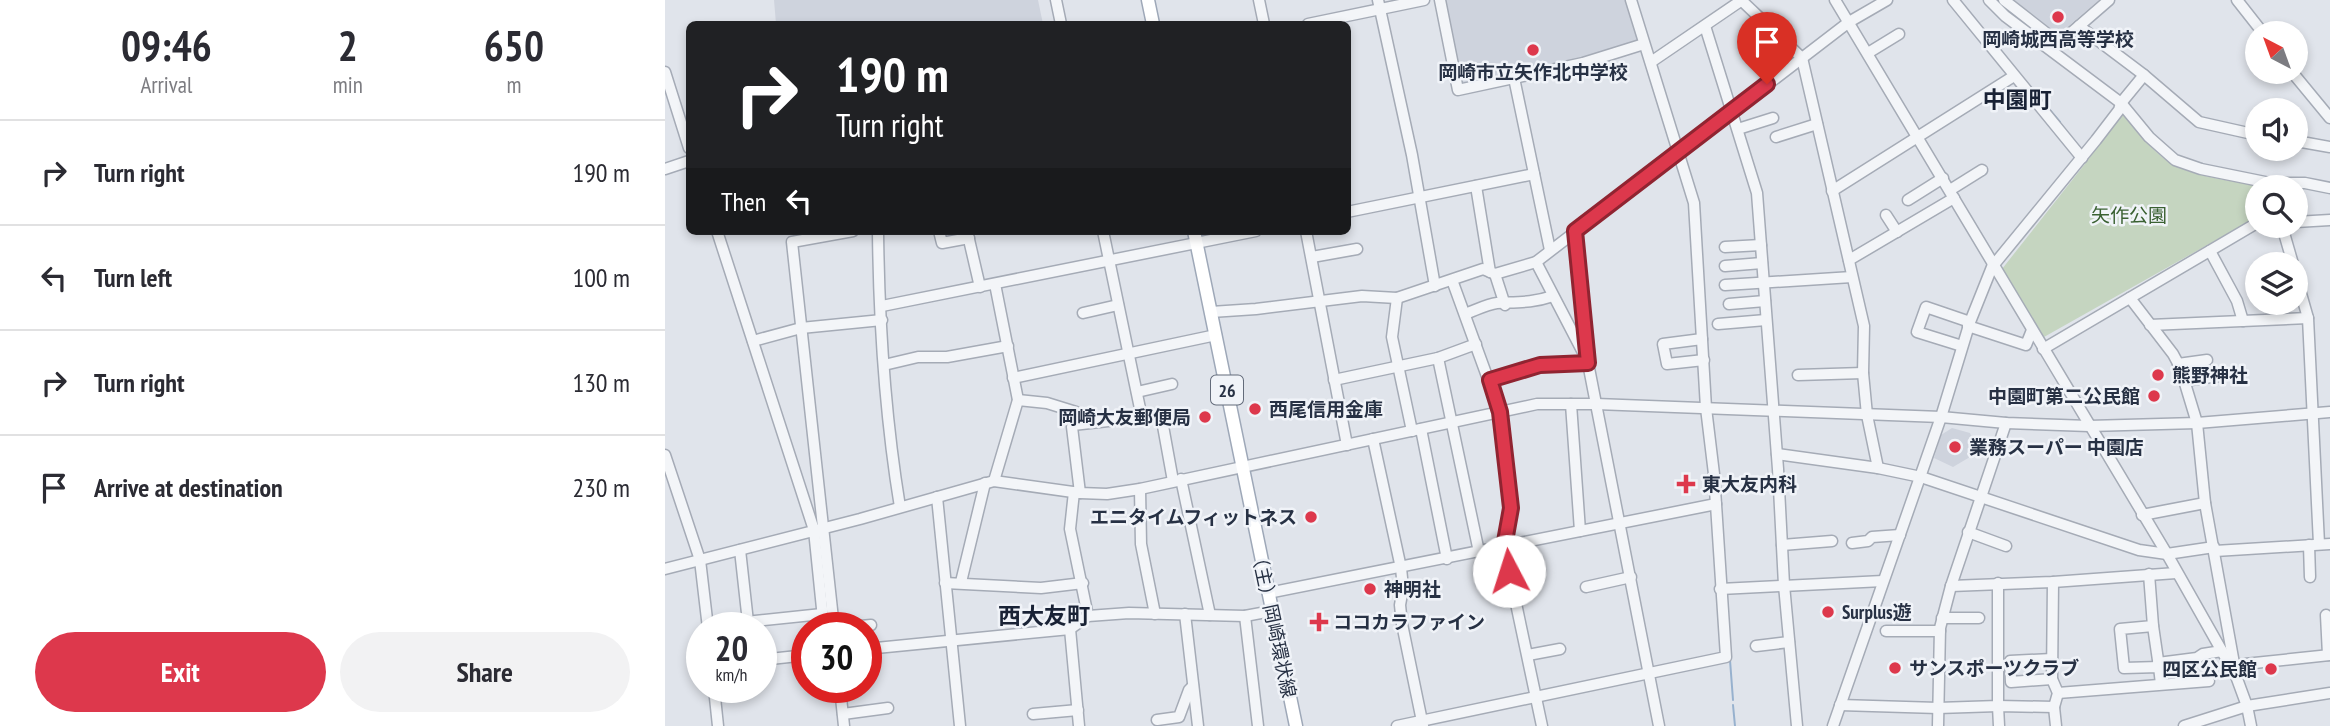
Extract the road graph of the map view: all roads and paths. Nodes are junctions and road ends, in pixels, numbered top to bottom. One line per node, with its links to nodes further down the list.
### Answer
1 (1056, 0): 16 (street)
2 (1148, 0): 17 (main road)
3 (1259, 0): 18 (street)
4 (1424, 0): 15 (street)
5 (1440, 0): 32 (street)
6 (1631, 0): 25 (street)
7 (1741, 0): 22 (street); 27 (street)
8 (1835, 0): 21 (street)
9 (1887, 0): 21 (street)
10 (1953, 0): 31 (street)
11 (1989, 0): 34 (street)
12 (2004, 0): 23 (street)
13 (2109, 0): 23 (street)
14 (2237, 0): 20 (street)
15 (1379, 5): 19 (street); 59 (street)
16 (1060, 21)
17 (1152, 21)
18 (1263, 21)
19 (1319, 21)
20 (2254, 21)
21 (1849, 22): 26 (street); 27 (street)
22 (1706, 26): 28 (street); 35 (street)
23 (2079, 26): 30 (street)
24 (1899, 34): 26 (street)
25 (1644, 44): 28 (street); 32 (street)
26 (1868, 53): 42 (street)
27 (1802, 58): 35 (street); 38 (street)
28 (1651, 62): 46 (street)
29 (665, 72): 43 (street)
30 (2144, 75): 34 (street); 40 (street)
31 (2014, 76): 42 (street); 47 (street)
32 (1514, 78): 51 (street)
33 (2302, 84): 37 (street)
34 (2121, 103): 47 (street); 53 (street)
35 (1733, 111): 39 (street); 46 (street)
36 (1773, 118): 39 (street)
37 (2330, 118)
38 (1817, 124): 41 (street); 57 (street)
39 (1738, 129): 78 (street)
40 (2245, 132)
41 (1776, 137)
42 (1919, 137): 52 (street); 57 (street)
43 (686, 138)
44 (2308, 143): 45 (street)
45 (2330, 147)
46 (1678, 152): 66 (street); 121 (street)
47 (2083, 158): 88 (street)
48 (686, 162): 49 (street)
49 (665, 169)
50 (1982, 170): 58 (street)
51 (1534, 174): 55 (street); 81 (street)
52 (1943, 178): 58 (street); 60 (street)
53 (2245, 179)
54 (2308, 184): 56 (street)
55 (1476, 186): 59 (street); 90 (street)
56 (2330, 188)
57 (1832, 191): 84 (street)
58 (1952, 194): 67 (street); 88 (street)
59 (1420, 198): 61 (street); 96 (street)
60 (1908, 200)
61 (1351, 211)
62 (1887, 215): 67 (street)
63 (2330, 220): 64 (street)
64 (2308, 221)
65 (2245, 230): 82 (street)
66 (1575, 231): 81 (street); 131 (street)
67 (1897, 232): 84 (street)
68 (718, 235): 122 (street)
69 (831, 235): 118 (street)
70 (878, 235): 106 (street)
71 (940, 235): 72 (street)
72 (965, 235)
73 (968, 235): 97 (street)
74 (1104, 235): 85 (street)
75 (1216, 235): 77 (street)
76 (1307, 235): 83 (street)
77 (1196, 237): 85 (street); 107 (main road, （主）岡崎環状線 / 26)
78 (1761, 245): 79 (street); 87 (street)
79 (1725, 247)
80 (1357, 248): 83 (street)
81 (1550, 250): 86 (street)
82 (2210, 251): 100 (street); 114 (street)
83 (1312, 257): 101 (street)
84 (1849, 260): 91 (street)
85 (1110, 261): 94 (street); 103 (street)
86 (1536, 262): 90 (street); 98 (street)
87 (1762, 263): 89 (street); 93 (street)
88 (1994, 263): 116 (street); 119 (street)
89 (1725, 266)
90 (1492, 273): 92 (street); 105 (street)
91 (1852, 277): 93 (street); 135 (street)
92 (1452, 279): 96 (street); 109 (street)
93 (1764, 282): 95 (street); 102 (street)
94 (995, 284): 97 (street); 124 (street)
95 (1725, 285)
96 (1435, 286): 99 (street)
97 (980, 288): 106 (street)
98 (1553, 296): 105 (street); 131 (street)
99 (1397, 298): 101 (street); 134 (street)
100 (2130, 298): 117 (street); 126 (street)
101 (1318, 301): 107 (street); 139 (street)
102 (1765, 301): 104 (street); 113 (street)
103 (1118, 304): 108 (street); 127 (street)
104 (1728, 304)
105 (1505, 305): 109 (street)
106 (882, 306): 112 (street)
107 (1211, 312): 120 (main road, （主）岡崎環状線 / 26)
108 (1083, 313)
109 (1465, 314): 123 (street)
110 (2307, 315): 111 (street)
111 (2308, 318): 114 (street); 151 (street)
112 (882, 320): 118 (street); 133 (street)
113 (1766, 320): 115 (street); 148 (street)
114 (2243, 321): 117 (street)
115 (1719, 324)
116 (1969, 324): 119 (street); 125 (street); 125 (street)
117 (2150, 325): 132 (street)
118 (801, 328): 122 (street); 179 (street)
119 (2032, 330): 126 (street)
120 (1216, 335): 127 (street); 165 (main road, （主）岡崎環状線 / 26)
121 (1702, 339): 129 (street); 129 (street)
122 (753, 341): 179 (street)
123 (1476, 344): 128 (street); 140 (street)
124 (1008, 346): 133 (street); 138 (street)
125 (1962, 346): 153 (street)
126 (2043, 349): 159 (street)
127 (1128, 353): 138 (street); 143 (street)
128 (1438, 358): 134 (street); 155 (street)
129 (1704, 360): 147 (street)
130 (2207, 360): 132 (street)
131 (1588, 363): 140 (street); 146 (street)
132 (2178, 364): 141 (street)
133 (884, 365): 176 (street)
134 (1398, 366): 139 (street); 160 (street)
135 (1863, 373): 136 (street); 152 (street)
136 (1798, 375)
137 (2218, 376): 141 (street)
138 (1013, 378): 144 (street)
139 (1334, 380): 162 (street)
140 (1490, 380): 149 (street)
141 (2184, 381): 157 (street)
142 (1172, 384): 143 (street)
143 (1136, 392): 154 (street)
144 (1018, 400): 158 (street); 169 (street)
145 (1571, 404): 146 (street); 149 (street); 180 (street)
146 (1597, 404): 147 (street); 178 (street)
147 (1706, 408): 148 (street); 175 (street)
148 (1774, 411): 152 (street); 163 (street)
149 (1500, 412): 155 (street); 188 (street)
150 (2330, 412): 151 (street)
151 (2313, 413): 157 (street); 185 (street)
152 (1867, 415): 153 (street); 166 (street)
153 (1941, 417): 156 (street); 167 (street)
154 (1142, 418): 158 (street); 168 (street)
155 (1451, 422): 160 (street); 191 (street)
156 (2006, 423): 159 (street); 173 (street)
157 (2197, 423): 159 (street); 174 (street)
158 (1073, 425): 171 (street)
159 (2089, 426): 177 (street)
160 (1416, 430): 161 (street); 193 (street)
161 (1373, 439): 162 (street); 195 (street)
162 (1347, 445): 165 (street)
163 (1777, 454): 166 (street); 186 (street)
164 (665, 455): 194 (street)
165 (1241, 467): 168 (street); 211 (main road, （主）岡崎環状線 / 26)
166 (1878, 468): 167 (street)
167 (1921, 477): 173 (street); 182 (street)
168 (1177, 480): 170 (street); 219 (street)
169 (989, 482): 171 (street); 172 (street); 202 (street)
170 (1140, 489): 171 (street); 217 (street)
171 (1077, 492): 205 (street)
172 (937, 497): 176 (street); 204 (street)
173 (1980, 498): 181 (street); 192 (street)
174 (2205, 503): 177 (street); 189 (street)
175 (1716, 504): 178 (street); 210 (street)
176 (900, 507): 179 (street)
177 (2142, 515): 192 (street)
178 (1621, 523): 180 (street); 199 (street)
179 (819, 529): 190 (street); 215 (street); 216 (street)
180 (1580, 531): 188 (street)
181 (1968, 532): 187 (street); 208 (street)
182 (1900, 534): 184 (street); 201 (street)
183 (1832, 541): 186 (street)
184 (1853, 543)
185 (2319, 544): 189 (street); 200 (street)
186 (1782, 545): 207 (street)
187 (2006, 546)
188 (1504, 547): 191 (street); 235 (street)
189 (2215, 549): 192 (street); 239 (street)
190 (740, 550): 194 (street); 214 (street)
191 (1479, 552): 193 (street)
192 (2167, 554): 197 (street)
193 (1447, 558): 195 (street)
194 (699, 560): 196 (street); 213 (street)
195 (1401, 568): 211 (street); 260 (street)
196 (665, 569)
197 (2176, 573): 198 (street); 234 (street)
198 (2149, 574): 203 (street); 225 (street)
199 (1631, 577): 209 (street); 240 (street)
200 (2310, 577)
201 (1883, 581): 207 (street); 250 (street)
202 (961, 582): 204 (street); 205 (street)
203 (2053, 582): 206 (street); 237 (street)
204 (945, 583): 229 (street)
205 (1083, 583): 221 (street)
206 (1999, 583): 208 (street); 251 (street)
207 (1784, 585): 210 (street); 230 (street)
208 (1951, 586): 223 (street)
209 (1586, 587)
210 (1720, 589): 240 (street)
211 (1268, 593): 212 (main road, （主）岡崎環状線 / 26)
212 (1272, 611): 222 (street); 267 (main road, （主）岡崎環状線 / 26)
213 (706, 612)
214 (747, 612)
215 (822, 612)
216 (833, 612)
217 (1154, 614): 218 (street); 221 (street)
218 (1185, 614): 219 (street); 244 (street)
219 (1210, 615): 222 (street)
220 (2326, 615): 236 (street)
221 (1088, 616): 226 (street)
222 (1245, 616): 266 (street)
223 (1942, 618): 224 (street); 228 (street)
224 (1979, 618)
225 (2153, 626): 238 (street); 238 (street)
226 (1069, 629): 229 (street); 256 (street)
227 (1886, 631): 228 (street)
228 (1940, 631): 255 (street)
229 (952, 641): 232 (street); 263 (street)
230 (1789, 642): 231 (street); 271 (street)
231 (1756, 646)
232 (882, 648)
233 (1560, 649): 235 (street)
234 (2222, 651): 238 (street); 239 (street)
235 (1528, 655): 247 (street)
236 (2329, 655): 239 (street)
237 (2052, 659): 241 (street); 241 (street)
238 (2158, 665): 243 (street)
239 (2236, 671): 252 (street)
240 (1649, 673): 247 (street); 270 (street)
241 (2052, 679): 245 (street)
242 (2209, 681): 243 (street)
243 (2161, 684): 245 (street)
244 (1193, 686): 259 (street); 265 (street)
245 (2058, 693): 253 (street)
246 (2330, 693): 252 (street)
247 (1537, 698): 260 (street); 269 (street)
248 (716, 703): 261 (street)
249 (842, 703): 257 (street)
250 (1843, 706): 255 (street); 272 (street); 273 (street)
251 (1999, 706): 253 (street); 255 (street); 275 (street)
252 (2248, 706): 277 (street); 278 (street)
253 (2054, 707): 276 (street)
254 (888, 708): 257 (street)
255 (1937, 708): 274 (street)
256 (1077, 710): 258 (street); 264 (street)
257 (843, 714): 262 (street)
258 (1033, 714)
259 (1157, 720)
260 (1423, 724): 268 (street)
261 (718, 726)
262 (844, 726)
263 (960, 726)
264 (1079, 726)
265 (1198, 726)
266 (1258, 726)
267 (1296, 726)
268 (1397, 726)
269 (1542, 726)
270 (1659, 726)
271 (1797, 726)
272 (1833, 726)
273 (1839, 726)
274 (1938, 726)
275 (1999, 726)
276 (2056, 726)
277 (2184, 726)
278 (2251, 726)

